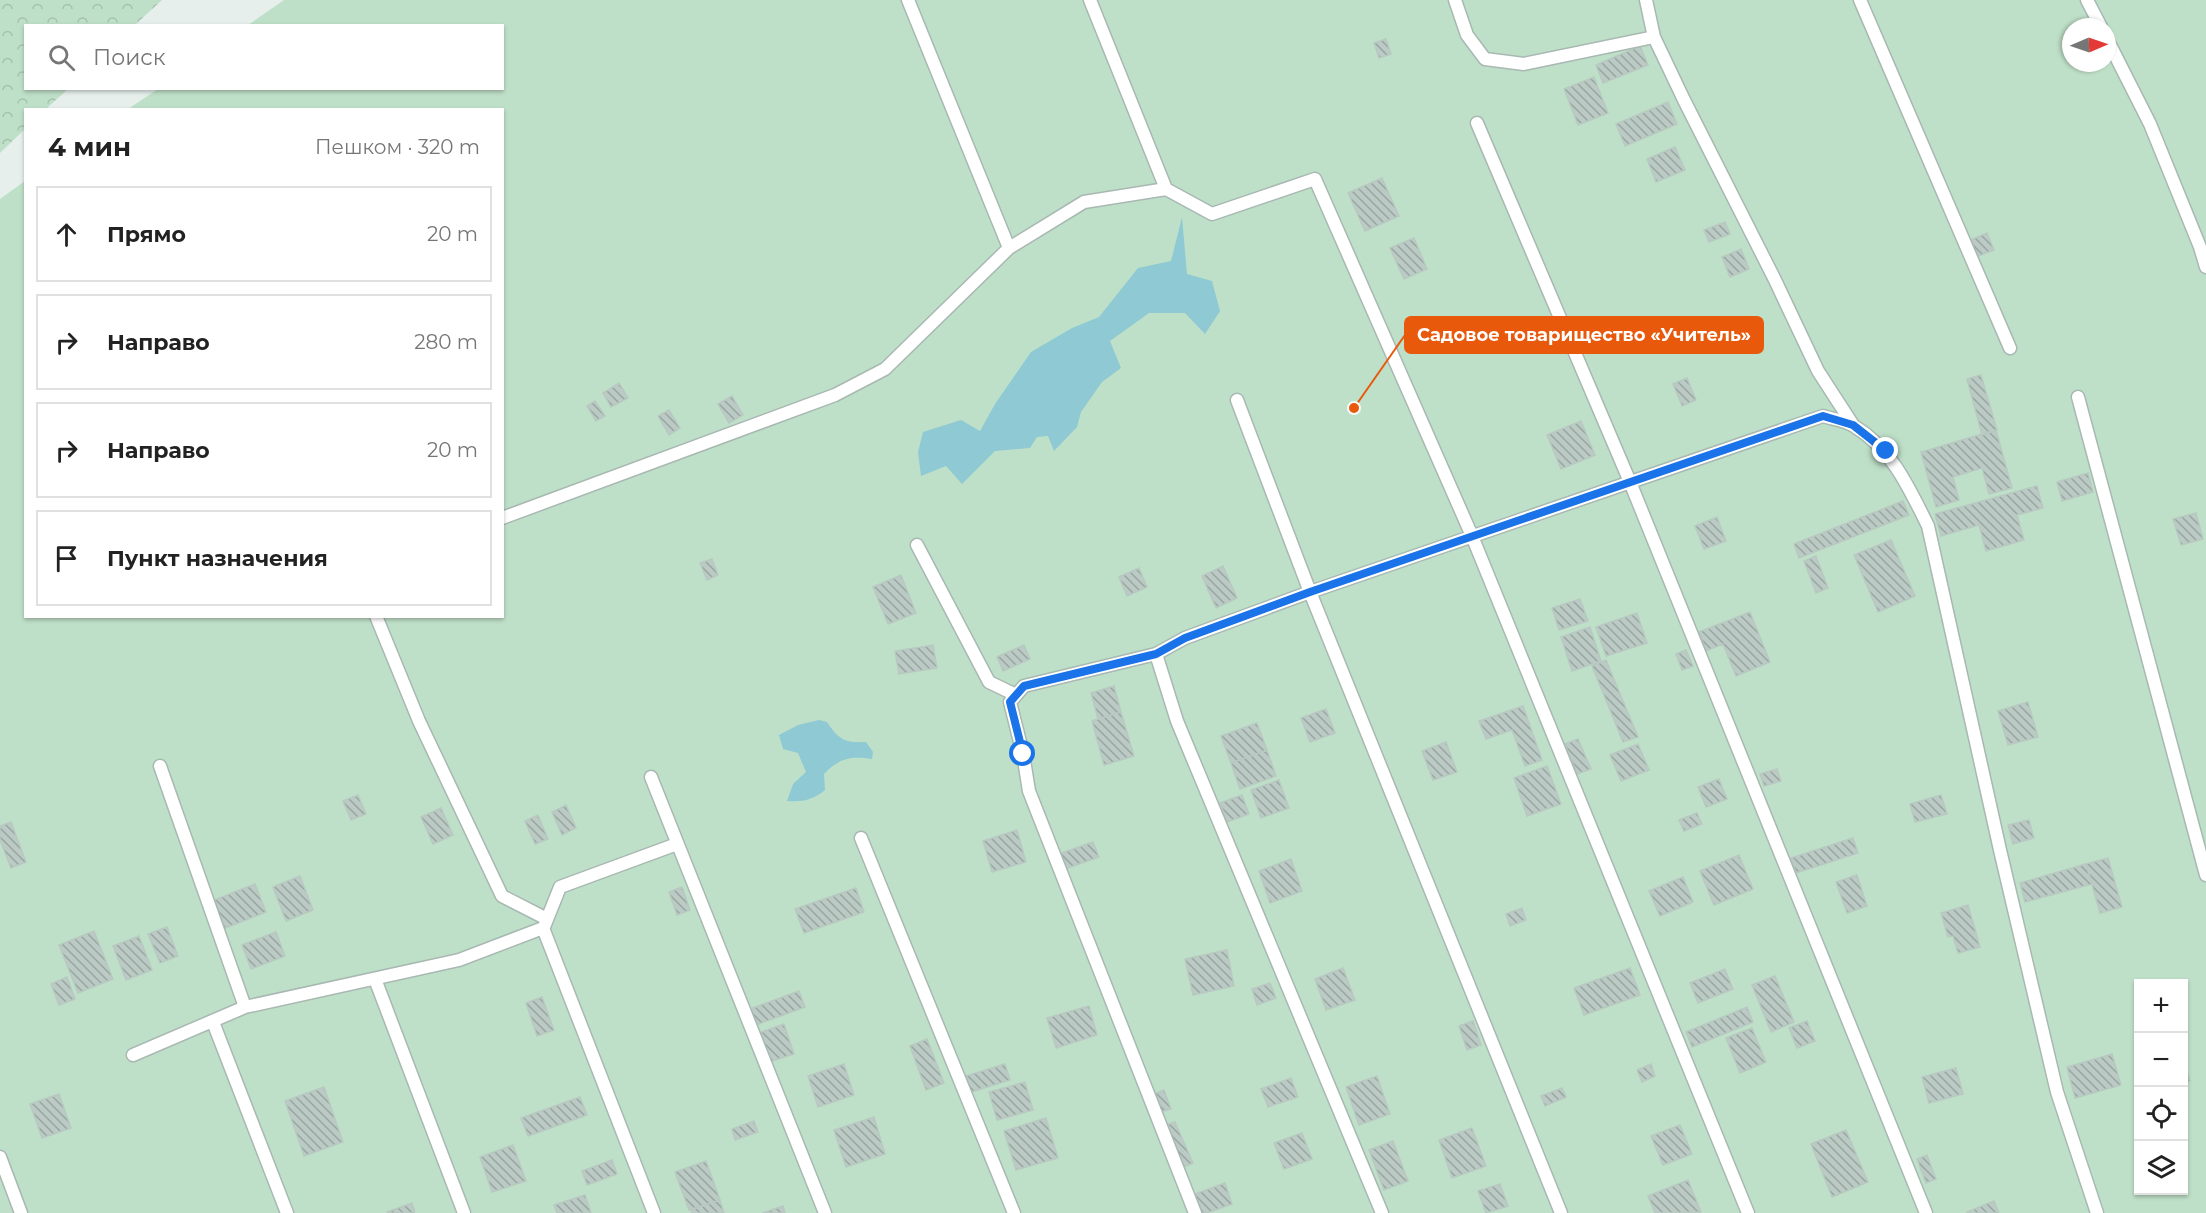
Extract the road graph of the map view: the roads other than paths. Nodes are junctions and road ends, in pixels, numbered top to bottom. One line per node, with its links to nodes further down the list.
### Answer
1 (908, 0): 12 (lane)
2 (1090, 0): 11 (lane)
3 (1455, 0): 8 (lane)
4 (1646, 0): 8 (lane)
5 (1860, 0): 14 (lane)
6 (2087, 0): 7 (lane)
7 (2096, 18)
8 (1654, 37): 17 (lane)
9 (2116, 57): 13 (lane)
10 (1477, 123): 18 (lane)
11 (1166, 189): 12 (lane); 20 (lane)
12 (1009, 248): 19 (lane)
13 (2206, 267)
14 (2010, 348)
15 (2078, 397): 30 (lane)
16 (1237, 400): 22 (lane)
17 (1853, 425): 18 (lane); 48 (lane)
18 (1630, 482): 20 (lane); 47 (lane)
19 (504, 517)
20 (1472, 536): 22 (lane); 46 (lane)
21 (917, 545): 25 (lane)
22 (1310, 592): 24 (lane); 45 (lane)
23 (377, 618): 31 (lane)
24 (1156, 654): 25 (lane); 44 (lane)
25 (1016, 695): 43 (lane)
26 (160, 766): 33 (lane)
27 (651, 777): 29 (lane)
28 (861, 838): 42 (lane)
29 (677, 844): 31 (lane); 41 (lane)
30 (2206, 875)
31 (545, 924): 32 (lane); 40 (lane)
32 (375, 979): 33 (lane); 39 (lane)
33 (246, 1007): 34 (lane)
34 (213, 1022): 35 (lane); 38 (lane)
35 (133, 1055)
36 (0, 1157): 37 (lane)
37 (21, 1213)
38 (287, 1213)
39 (464, 1213)
40 (654, 1213)
41 (825, 1213)
42 (1014, 1213)
43 (1195, 1213)
44 (1382, 1213)
45 (1562, 1213)
46 (1748, 1213)
47 (1926, 1213)
48 (2097, 1213)

